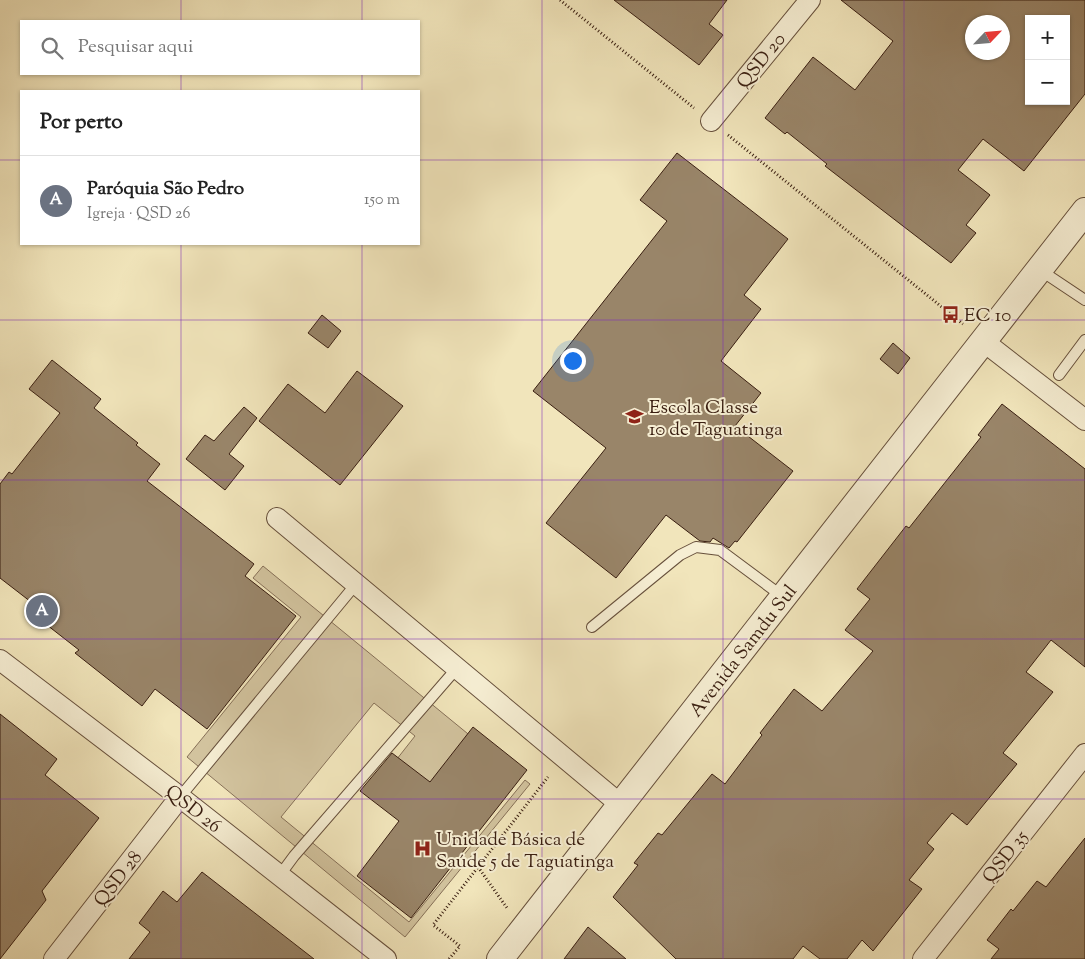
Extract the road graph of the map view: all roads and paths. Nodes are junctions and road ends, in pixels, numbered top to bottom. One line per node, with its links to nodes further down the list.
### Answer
1 (560, 0): 3 (path)
2 (810, 0): 3 (street, QSD 20)
3 (711, 121): 8 (path)
4 (1085, 211): 5 (street, Avenida Samdu Sul)
5 (1039, 269): 6 (lane); 8 (street, Avenida Samdu Sul)
6 (1085, 300)
7 (1085, 340): 9 (lane)
8 (983, 341): 10 (street); 13 (street, Avenida Samdu Sul)
9 (1058, 375)
10 (1085, 420)
11 (277, 518): 12 (street)
12 (356, 584): 16 (street); 19 (lane)
13 (783, 597): 14 (lane); 20 (street, Avenida Samdu Sul)
14 (592, 627)
15 (0, 660): 19 (street, QSD 26)
16 (457, 668): 20 (street); 22 (lane)
17 (1085, 754): 28 (street, QSD 35)
18 (548, 777): 21 (path)
19 (180, 797): 22 (street, QSD 26); 24 (street, QSD 28)
20 (621, 805): 27 (street, Avenida Samdu Sul)
21 (477, 865): 23 (path); 26 (path)
22 (280, 876): 25 (street, QSD 26)
23 (508, 910)
24 (54, 959)
25 (386, 959)
26 (449, 959)
27 (500, 959)
28 (923, 959)

